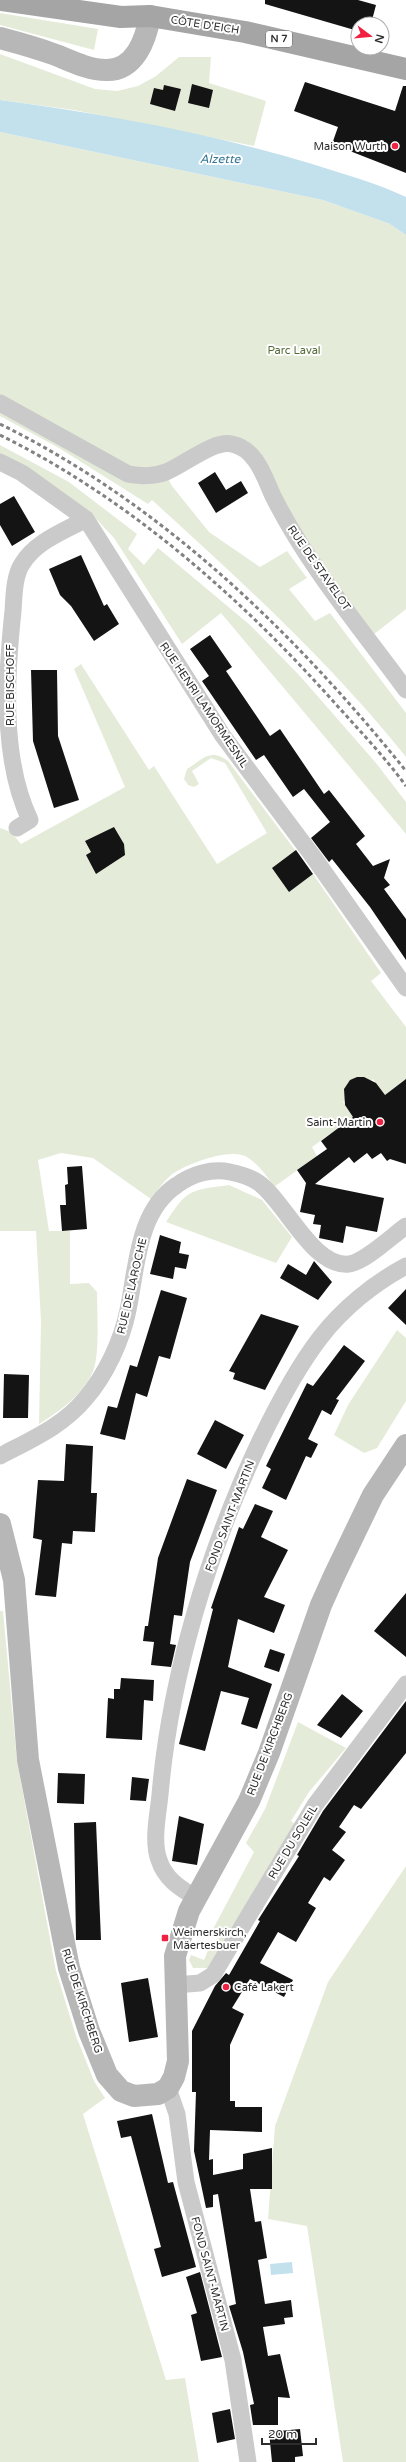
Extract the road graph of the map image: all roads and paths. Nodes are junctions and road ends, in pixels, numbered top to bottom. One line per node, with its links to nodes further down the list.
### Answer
1 (2, 0): 2 (main road, CÔTE D'EICH / N 7)
2 (150, 16): 3 (main road); 4 (main road, CÔTE D'EICH / N 7)
3 (0, 38)
4 (406, 69)
5 (0, 403): 8 (street, RUE DE STAVELOT)
6 (0, 462): 7 (street, RUE HENRI LAMORMESNIL)
7 (86, 519): 9 (street, RUE BISCHOFF); 10 (street, RUE HENRI LAMORMESNIL)
8 (406, 690)
9 (17, 828)
10 (406, 988)
11 (406, 1226): 14 (street, RUE DE LAROCHE)
12 (406, 1266): 17 (street, FOND SAINT-MARTIN)
13 (406, 1445): 17 (main road, RUE DE KIRCHBERG)
14 (0, 1456)
15 (0, 1524): 19 (main road, RUE DE KIRCHBERG)
16 (406, 1684): 18 (street, RUE DU SOLEIL)
17 (196, 1898): 18 (main road, RUE DE KIRCHBERG)
18 (175, 1985): 19 (main road, RUE DE KIRCHBERG)
19 (168, 2088): 20 (street, FOND SAINT-MARTIN)
20 (248, 2462)

